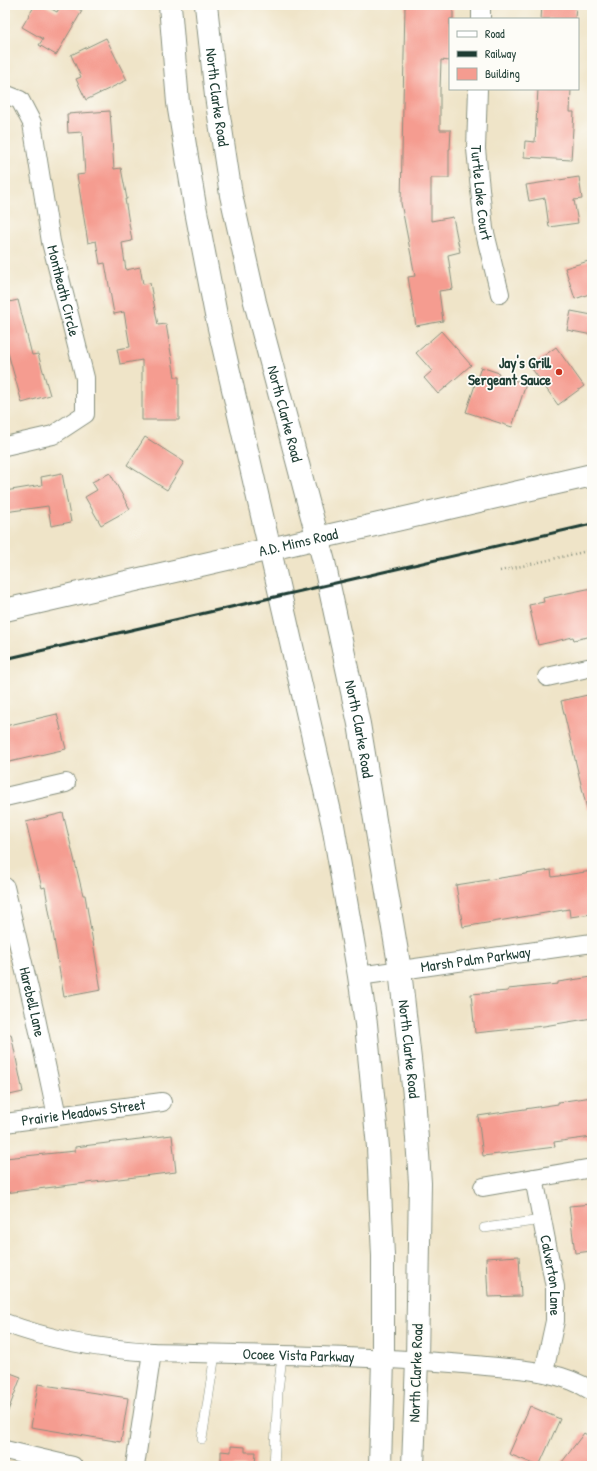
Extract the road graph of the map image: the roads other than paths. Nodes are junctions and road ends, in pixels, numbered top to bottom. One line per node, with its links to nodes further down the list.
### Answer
1 (170, 5): 11 (street)
2 (206, 5): 10 (street, North Clarke Road)
3 (481, 5): 4 (street)
4 (481, 18)
5 (478, 90): 7 (street, Turtle Lake Court)
6 (5, 94): 8 (street, Montheath Circle)
7 (500, 294)
8 (5, 446)
9 (592, 475): 10 (street, A.D. Mims Road)
10 (318, 538): 11 (street, A.D. Mims Road); 19 (street, North Clarke Road)
11 (270, 550): 12 (street, A.D. Mims Road); 20 (street)
12 (5, 610)
13 (592, 667): 14 (street)
14 (547, 677)
15 (66, 783): 16 (street)
16 (5, 797)
17 (5, 887): 22 (street, Harebell Lane)
18 (592, 943): 19 (street, Marsh Palm Parkway)
19 (400, 970): 20 (street, Marsh Palm Parkway); 34 (street, North Clarke Road)
20 (359, 976): 33 (street)
21 (162, 1102): 22 (street, Prairie Meadows Street)
22 (57, 1116): 23 (street, Prairie Meadows Street)
23 (5, 1123)
24 (592, 1168): 25 (street)
25 (534, 1178): 26 (street); 27 (street, Calverton Lane)
26 (483, 1187)
27 (542, 1220): 28 (lane); 35 (street, Calverton Lane)
28 (484, 1228)
29 (5, 1323): 30 (street, Ocoee Vista Parkway)
30 (152, 1352): 31 (street, Ocoee Vista Parkway); 40 (street)
31 (215, 1354): 32 (street, Ocoee Vista Parkway); 37 (lane)
32 (282, 1356): 33 (street, Ocoee Vista Parkway); 41 (lane)
33 (384, 1359): 34 (street, Ocoee Vista Parkway); 42 (street)
34 (417, 1360): 35 (street, Ocoee Vista Parkway); 43 (street, North Clarke Road)
35 (544, 1372): 36 (street, Ocoee Vista Parkway)
36 (592, 1391)
37 (202, 1439)
38 (5, 1450): 39 (street)
39 (68, 1466)
40 (135, 1466)
41 (274, 1466)
42 (380, 1466)
43 (413, 1466)

